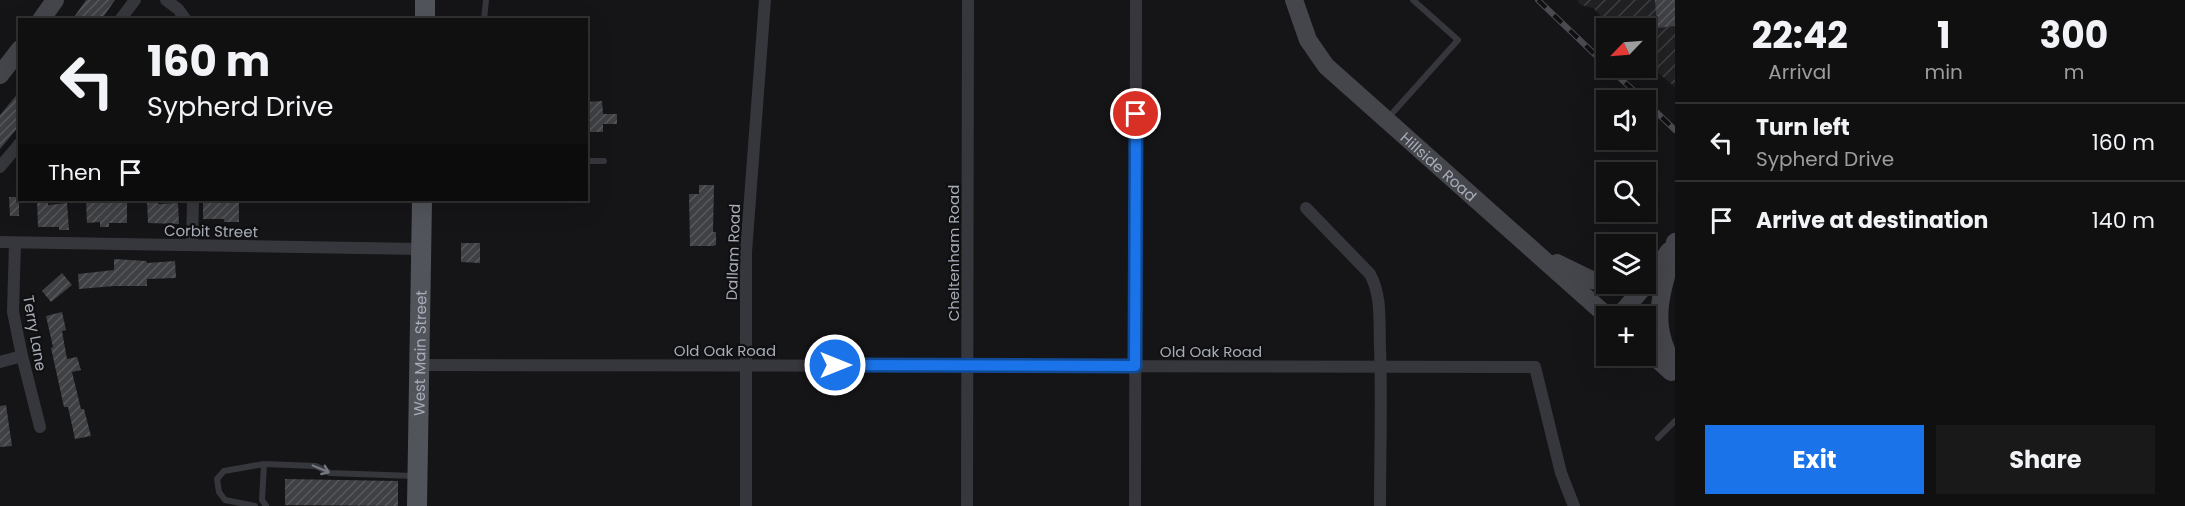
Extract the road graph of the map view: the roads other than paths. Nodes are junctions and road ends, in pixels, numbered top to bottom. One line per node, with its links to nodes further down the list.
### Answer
1 (55, 0): 11 (street)
2 (135, 0): 12 (street)
3 (166, 0): 13 (street)
4 (425, 0): 14 (main road)
5 (486, 0): 15 (lane)
6 (765, 0): 41 (street, Dallam Road)
7 (968, 0): 42 (street, Cheltenham Road)
8 (1136, 0): 43 (street)
9 (1294, 0): 18 (street, Hillside Road)
10 (1413, 0): 18 (lane)
11 (42, 18)
12 (122, 18)
13 (185, 18)
14 (425, 18)
15 (484, 18)
16 (18, 52): 17 (street)
17 (0, 75)
18 (1386, 120): 30 (street, Hillside Road)
19 (18, 145): 22 (street)
20 (588, 161): 21 (lane)
21 (604, 161)
22 (0, 167)
23 (193, 201): 29 (street)
24 (422, 201): 31 (main road, West Main Street)
25 (1306, 208): 44 (street)
26 (1675, 240): 32 (street); 45 (street)
27 (0, 243): 28 (street, Corbit Street)
28 (15, 243): 29 (street, Corbit Street); 37 (street, Terry Lane)
29 (192, 245): 31 (street, Corbit Street)
30 (1530, 248): 34 (street); 35 (street, Hillside Road)
31 (421, 249): 40 (main road, West Main Street)
32 (1662, 261): 33 (street); 36 (street)
33 (1656, 265)
34 (1596, 281)
35 (1596, 306)
36 (1627, 306)
37 (22, 356): 39 (street); 48 (street, Terry Lane)
38 (1656, 358): 46 (street)
39 (0, 362)
40 (419, 364): 41 (street, Old Oak Road); 51 (main road, West Main Street)
41 (746, 365): 42 (street, Old Oak Road); 55 (street, Dallam Road)
42 (968, 366): 43 (street, Old Oak Road); 56 (street, Cheltenham Road)
43 (1135, 366): 44 (street, Old Oak Road); 57 (street)
44 (1381, 367): 58 (street); 59 (street, Old Oak Road)
45 (1675, 367)
46 (1675, 376)
47 (1675, 421): 49 (lane)
48 (40, 427)
49 (1658, 438)
50 (264, 464): 51 (lane, one-way to 51); 52 (lane); 53 (lane)
51 (417, 476): 54 (main road, West Main Street)
52 (255, 506)
53 (266, 506)
54 (417, 506)
55 (746, 506)
56 (967, 506)
57 (1135, 506)
58 (1380, 506)
59 (1574, 506)

